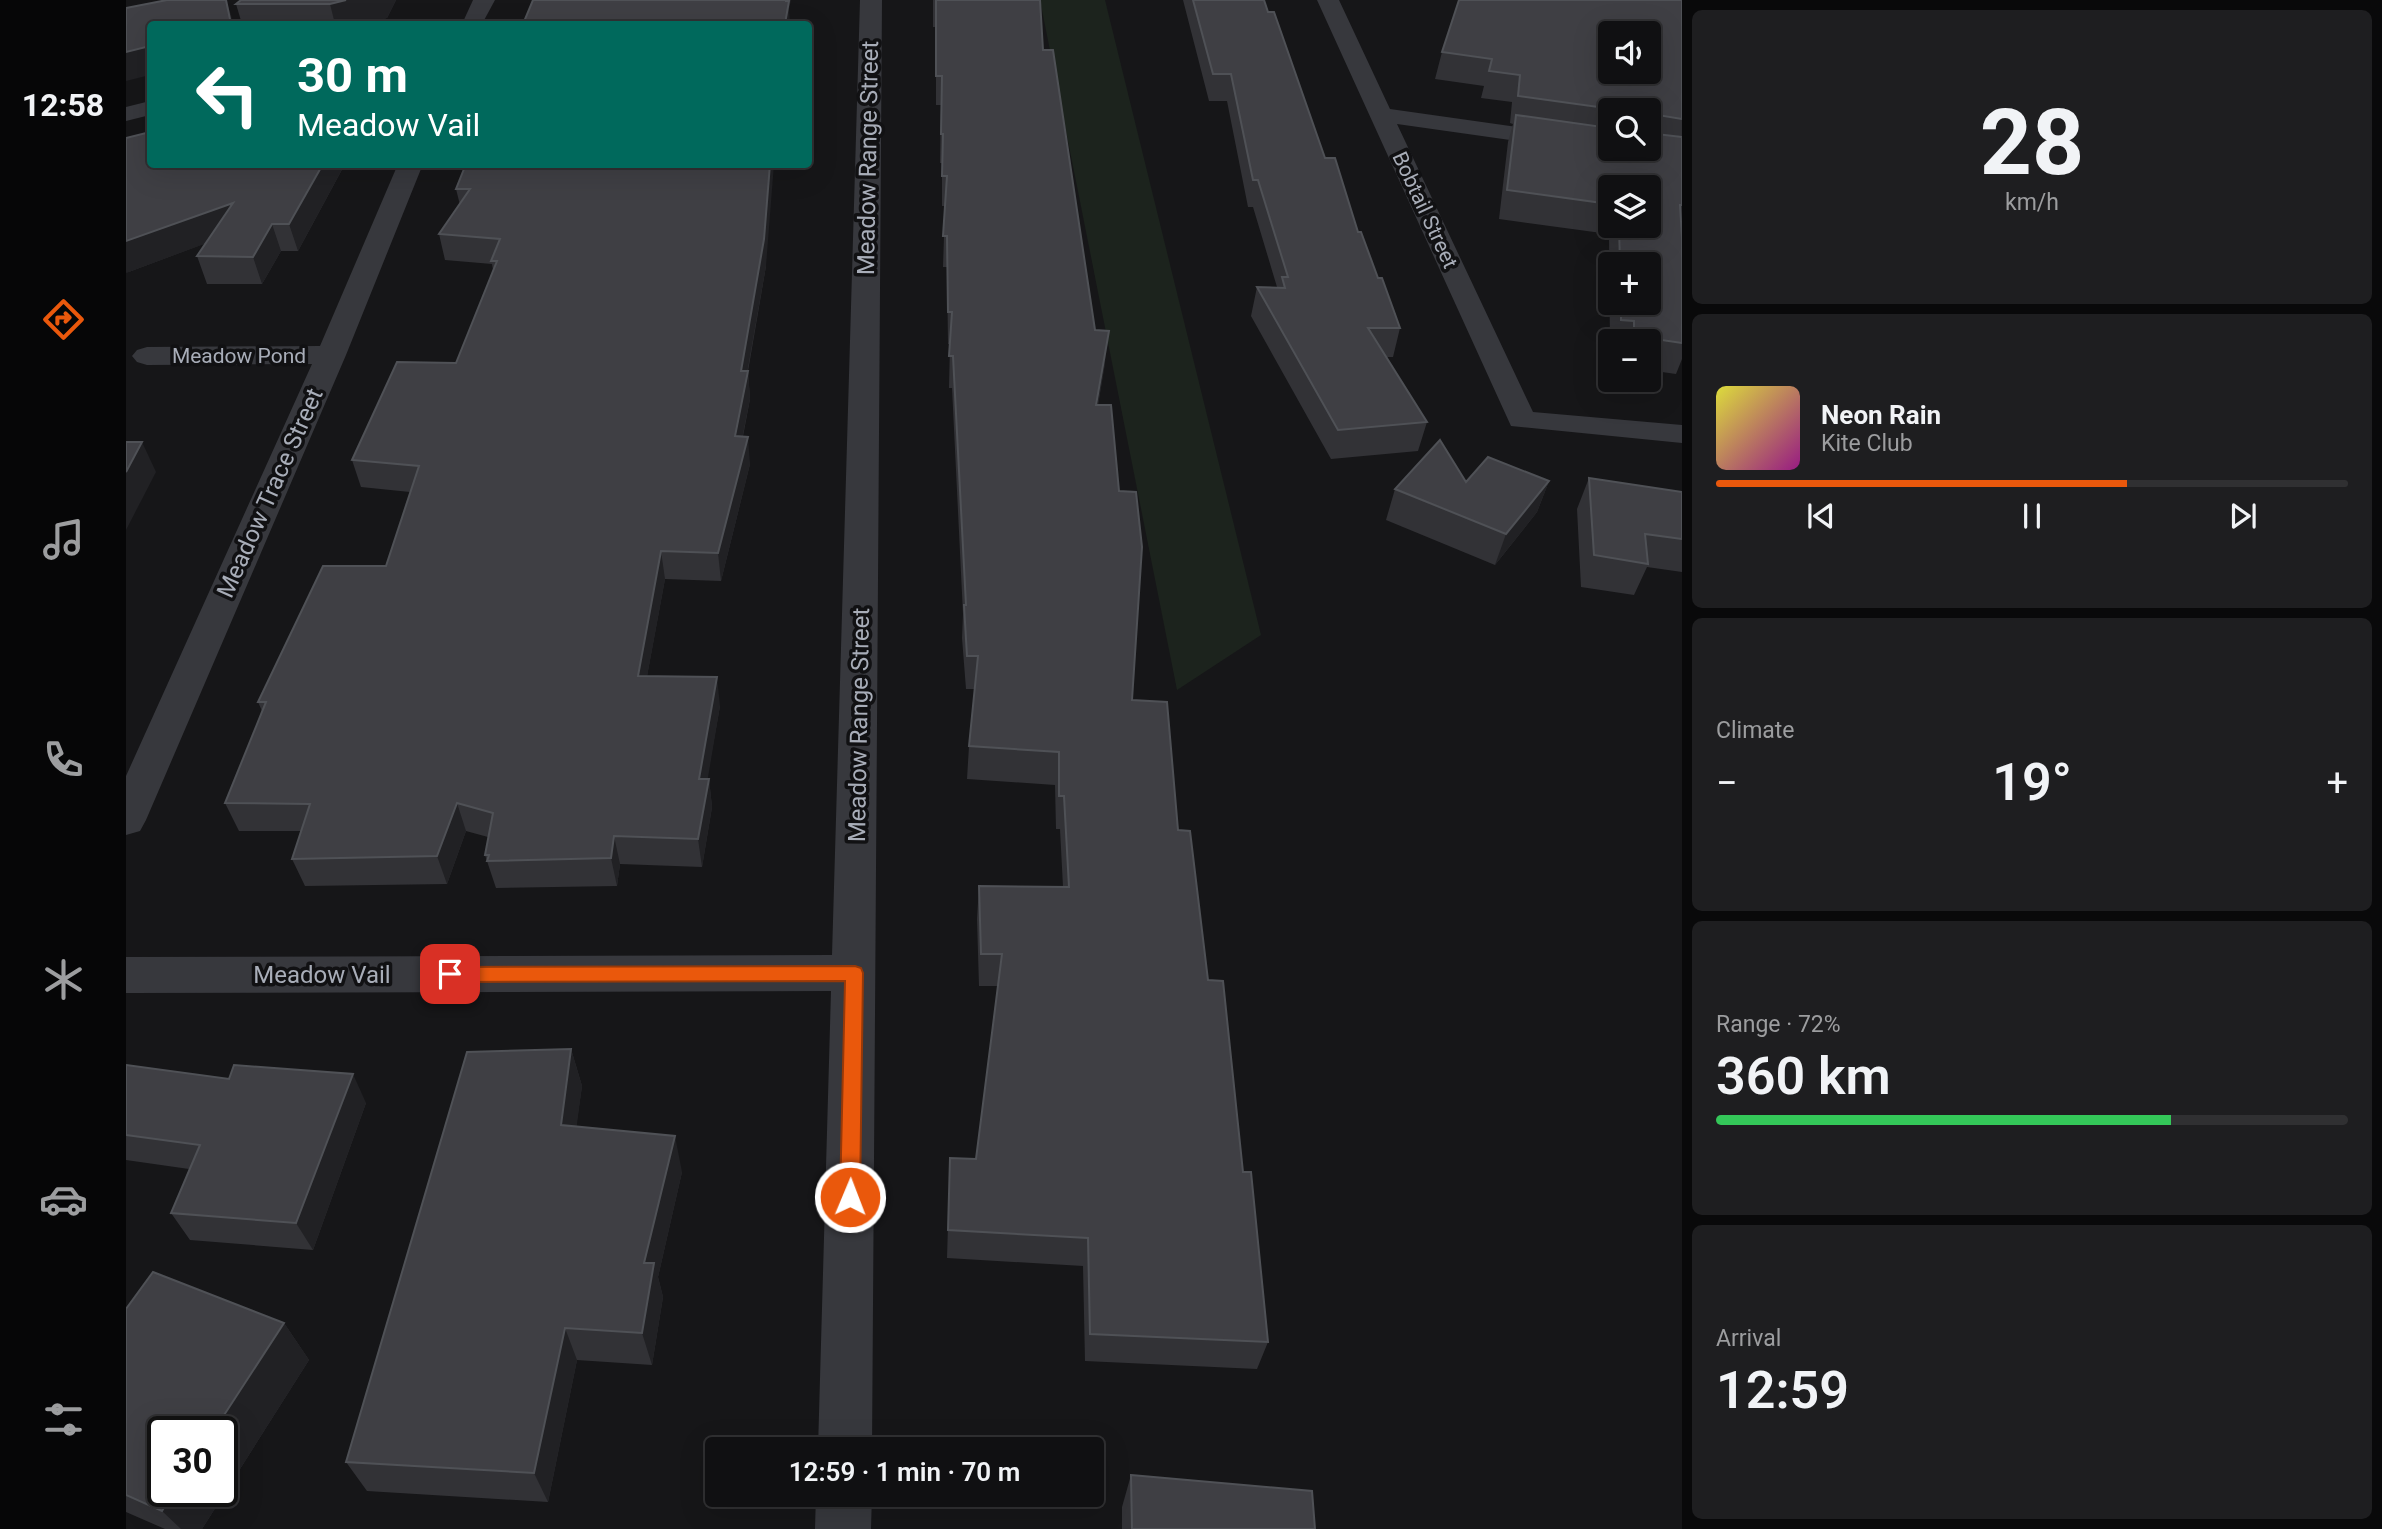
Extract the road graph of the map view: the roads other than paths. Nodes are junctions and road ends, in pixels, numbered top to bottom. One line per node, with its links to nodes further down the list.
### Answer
1 (484, 0): 4 (street)
2 (871, 0): 14 (street, Meadow Range Street)
3 (1328, 0): 7 (street, Bobtail Street)
4 (474, 21)
5 (147, 108): 6 (street)
6 (126, 114)
7 (1381, 115): 8 (street); 12 (street, Bobtail Street)
8 (1598, 146)
9 (409, 168): 10 (street, Meadow Trace Street)
10 (331, 355): 11 (street, Meadow Pond); 13 (street, Meadow Trace Street)
11 (147, 356)
12 (1682, 434)
13 (126, 820)
14 (855, 973): 15 (street, Meadow Vail); 16 (street, Meadow Range Street)
15 (126, 975)
16 (845, 1437)
17 (844, 1507): 18 (street)
18 (843, 1529)

